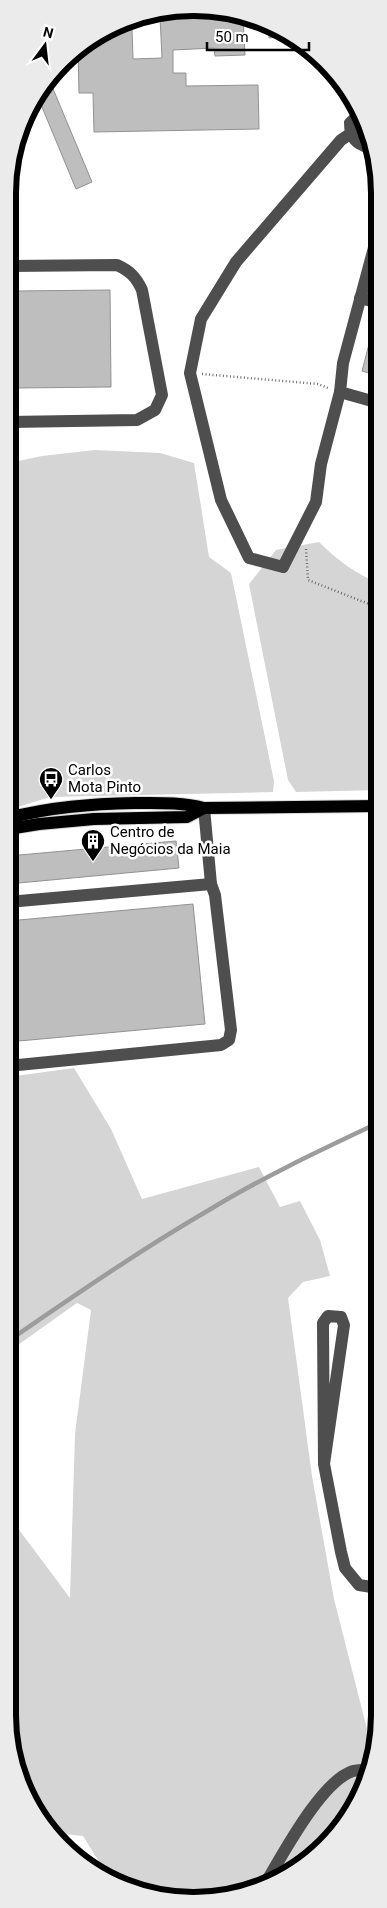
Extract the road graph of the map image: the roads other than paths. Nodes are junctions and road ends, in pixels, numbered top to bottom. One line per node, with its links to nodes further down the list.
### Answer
1 (354, 119): 2 (street)
2 (350, 134): 3 (street); 8 (street)
3 (364, 146)
4 (371, 258): 6 (street)
5 (16, 266): 10 (street)
6 (360, 298): 7 (street); 8 (street)
7 (371, 301)
8 (340, 392): 9 (street)
9 (371, 401)
10 (16, 422)
11 (371, 806): 12 (main road)
12 (204, 808): 13 (main road); 14 (main road); 15 (street)
13 (16, 816)
14 (16, 828)
15 (211, 884): 16 (street); 17 (street)
16 (16, 901)
17 (16, 1065)
18 (324, 1464): 18 (street); 19 (street)
19 (371, 1587)
20 (361, 1771): 21 (street)
21 (272, 1873)

